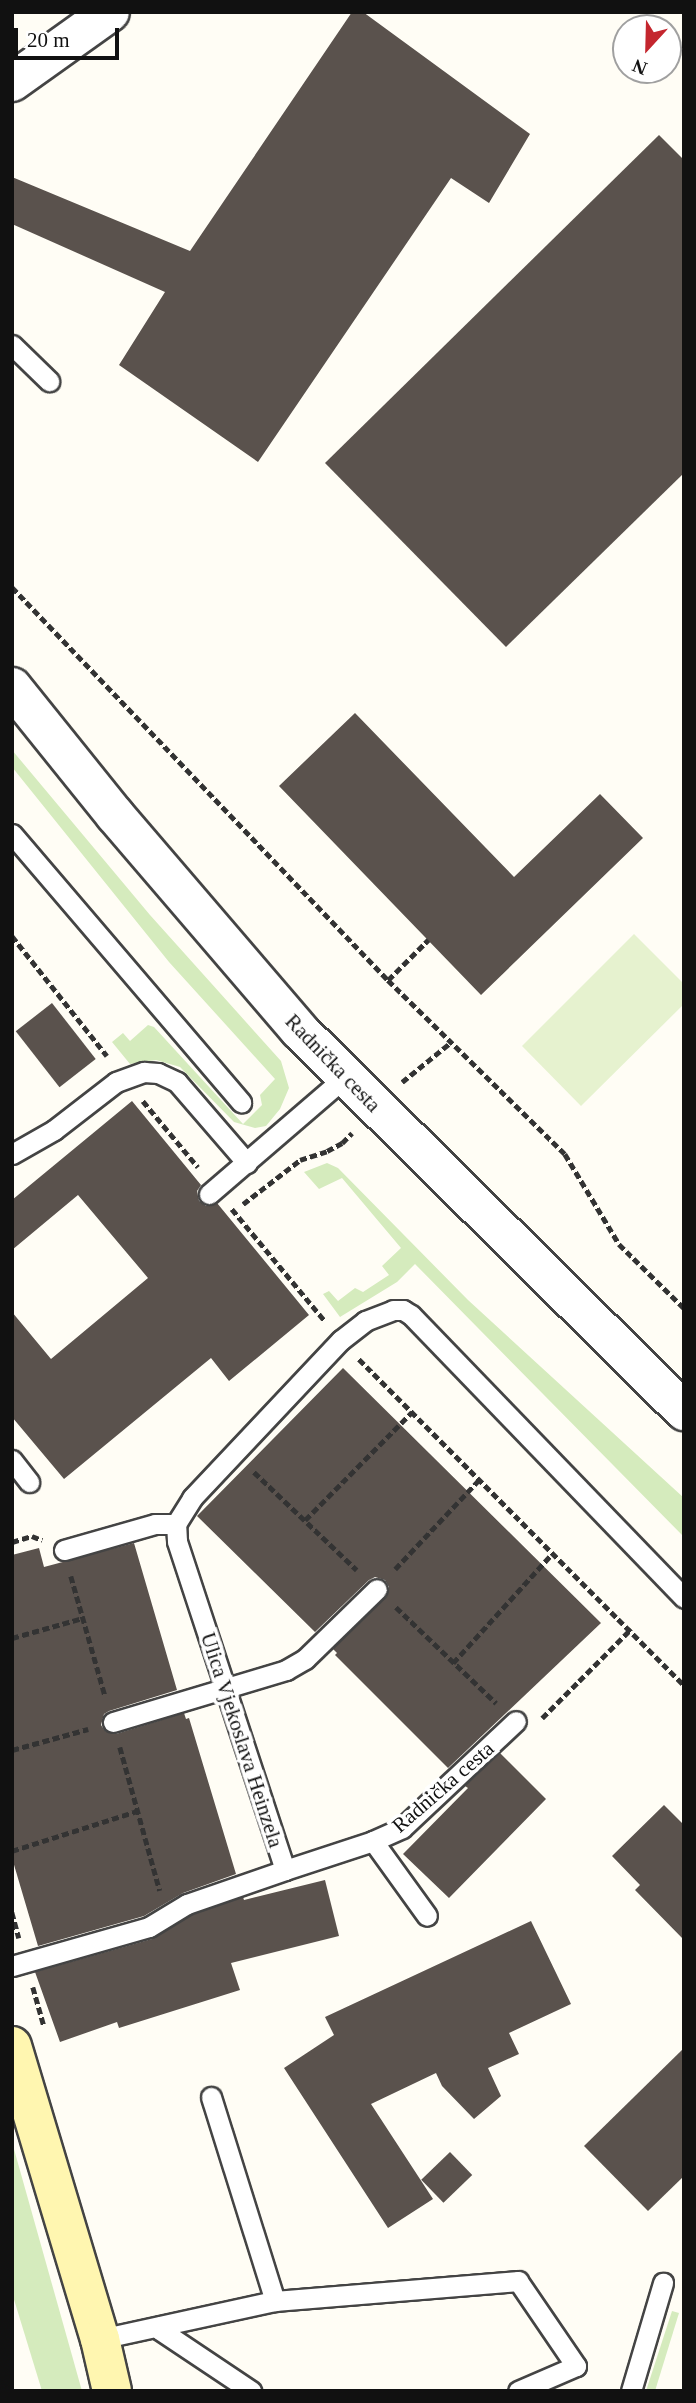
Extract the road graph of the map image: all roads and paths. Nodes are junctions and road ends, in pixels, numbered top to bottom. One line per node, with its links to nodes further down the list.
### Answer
1 (110, 12): 2 (street)
2 (12, 82)
3 (12, 345): 4 (lane)
4 (49, 381)
5 (12, 587): 10 (path)
6 (12, 687): 13 (street, Radnička cesta)
7 (12, 834): 16 (lane)
8 (12, 936): 12 (path)
9 (428, 940): 10 (path)
10 (388, 980): 11 (path)
11 (450, 1043): 14 (path); 24 (path)
12 (116, 1067)
13 (344, 1078): 19 (lane); 27 (street, Radnička cesta)
14 (407, 1078)
15 (142, 1099): 20 (path)
16 (241, 1102)
17 (342, 1143): 22 (path)
18 (12, 1154): 19 (lane)
19 (247, 1163): 21 (lane)
20 (201, 1171)
21 (209, 1194)
22 (257, 1195)
23 (234, 1211): 25 (path)
24 (684, 1308)
25 (323, 1320)
26 (360, 1360): 28 (path)
27 (684, 1411)
28 (412, 1412): 31 (path); 33 (path)
29 (236, 1454): 33 (path); 34 (lane); 38 (lane)
30 (12, 1460): 32 (lane)
31 (479, 1480): 36 (path); 37 (path)
32 (29, 1482)
33 (305, 1520): 37 (path)
34 (176, 1524): 35 (lane); 44 (lane, Ulica Vjekoslava Heinzela)
35 (64, 1550)
36 (552, 1554): 40 (path); 42 (path)
37 (377, 1589): 42 (path); 44 (lane)
38 (684, 1598)
39 (83, 1618): 41 (path)
40 (631, 1629): 43 (path); 45 (path)
41 (12, 1638)
42 (453, 1663): 45 (path)
43 (684, 1685)
44 (224, 1689): 46 (lane); 51 (lane, Ulica Vjekoslava Heinzela)
45 (516, 1721): 49 (lane, Radnička cesta)
46 (113, 1722): 47 (path)
47 (12, 1750)
48 (137, 1811): 50 (path)
49 (373, 1842): 51 (lane, Radnička cesta); 52 (lane)
50 (12, 1851)
51 (285, 1870): 53 (lane, Ulica Vjekoslava Heinzela)
52 (427, 1916)
53 (12, 1966)
54 (12, 2046): 59 (main road)
55 (211, 2097): 57 (lane)
56 (663, 2283): 63 (lane)
57 (275, 2301): 58 (lane); 62 (lane)
58 (161, 2326): 59 (lane); 61 (lane)
59 (100, 2339): 60 (main road)
60 (112, 2391)
61 (251, 2391)
62 (518, 2391)
63 (631, 2391)

